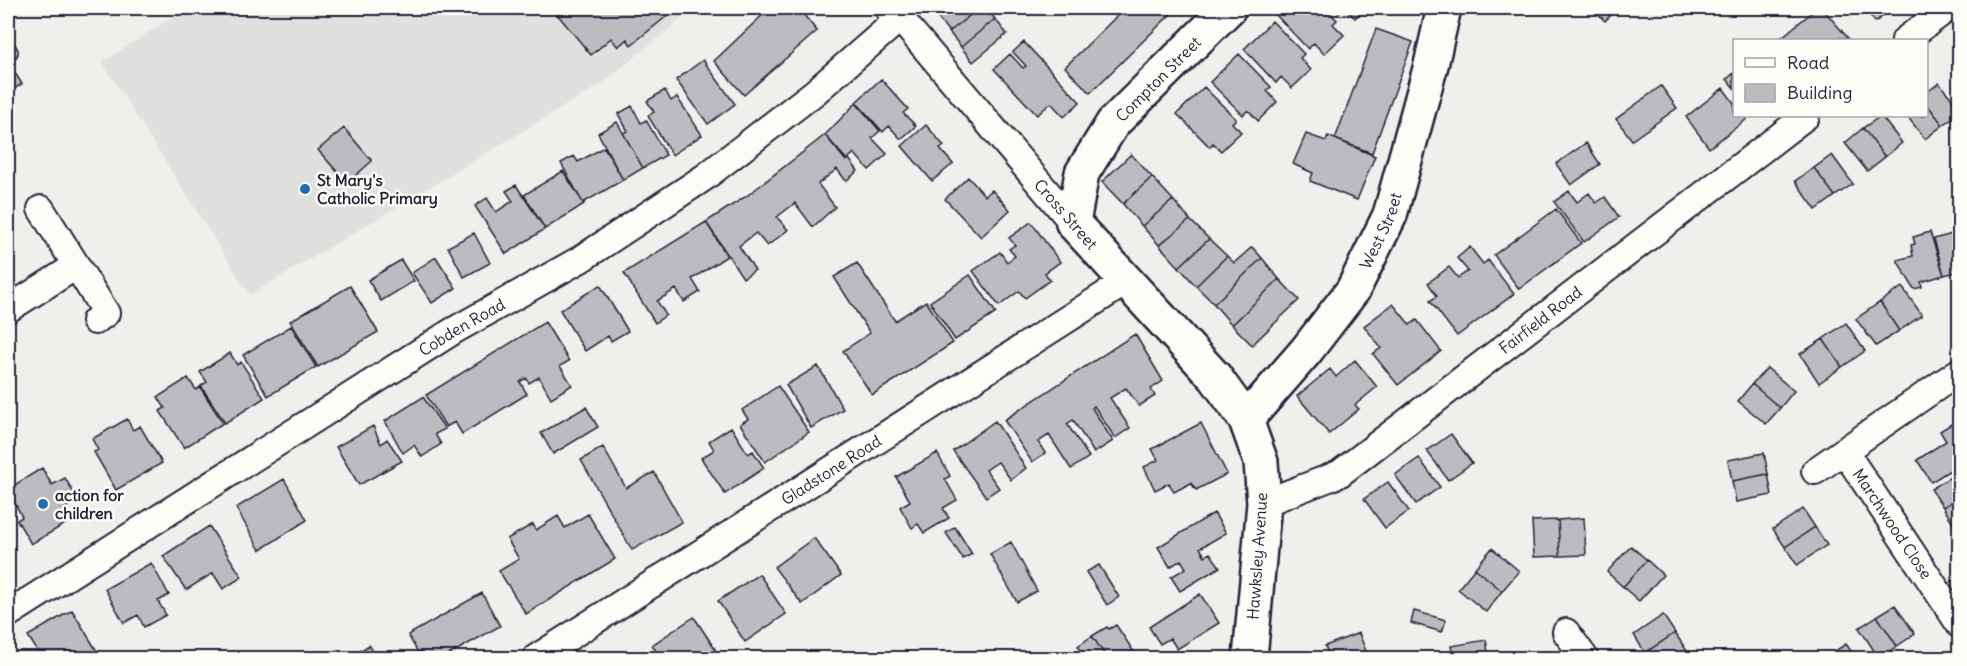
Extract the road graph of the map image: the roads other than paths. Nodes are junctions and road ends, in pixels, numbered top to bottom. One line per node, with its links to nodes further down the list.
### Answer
1 (1229, 8): 8 (street, Compton Street)
2 (1444, 8): 14 (street, West Street)
3 (1948, 8): 5 (street)
4 (894, 13): 8 (street, Cross Street); 18 (street, Cobden Road)
5 (1906, 39)
6 (1805, 117): 17 (street, Fairfield Road)
7 (41, 209): 9 (street)
8 (1073, 223): 10 (street, Cross Street)
9 (76, 266): 11 (street); 12 (street)
10 (1126, 281): 14 (street, Cross Street); 22 (street, Gladstone Road)
11 (8, 309)
12 (95, 321)
13 (1959, 371): 15 (street, Marchwood Close)
14 (1246, 420): 17 (street, Hawksley Avenue)
15 (1845, 452): 16 (street, Marchwood Close); 19 (street, Marchwood Close)
16 (1815, 471)
17 (1264, 503): 21 (street, Hawksley Avenue)
18 (8, 614)
19 (1959, 625)
20 (1566, 632): 23 (street)
21 (1246, 656)
22 (536, 658)
23 (1585, 658)

